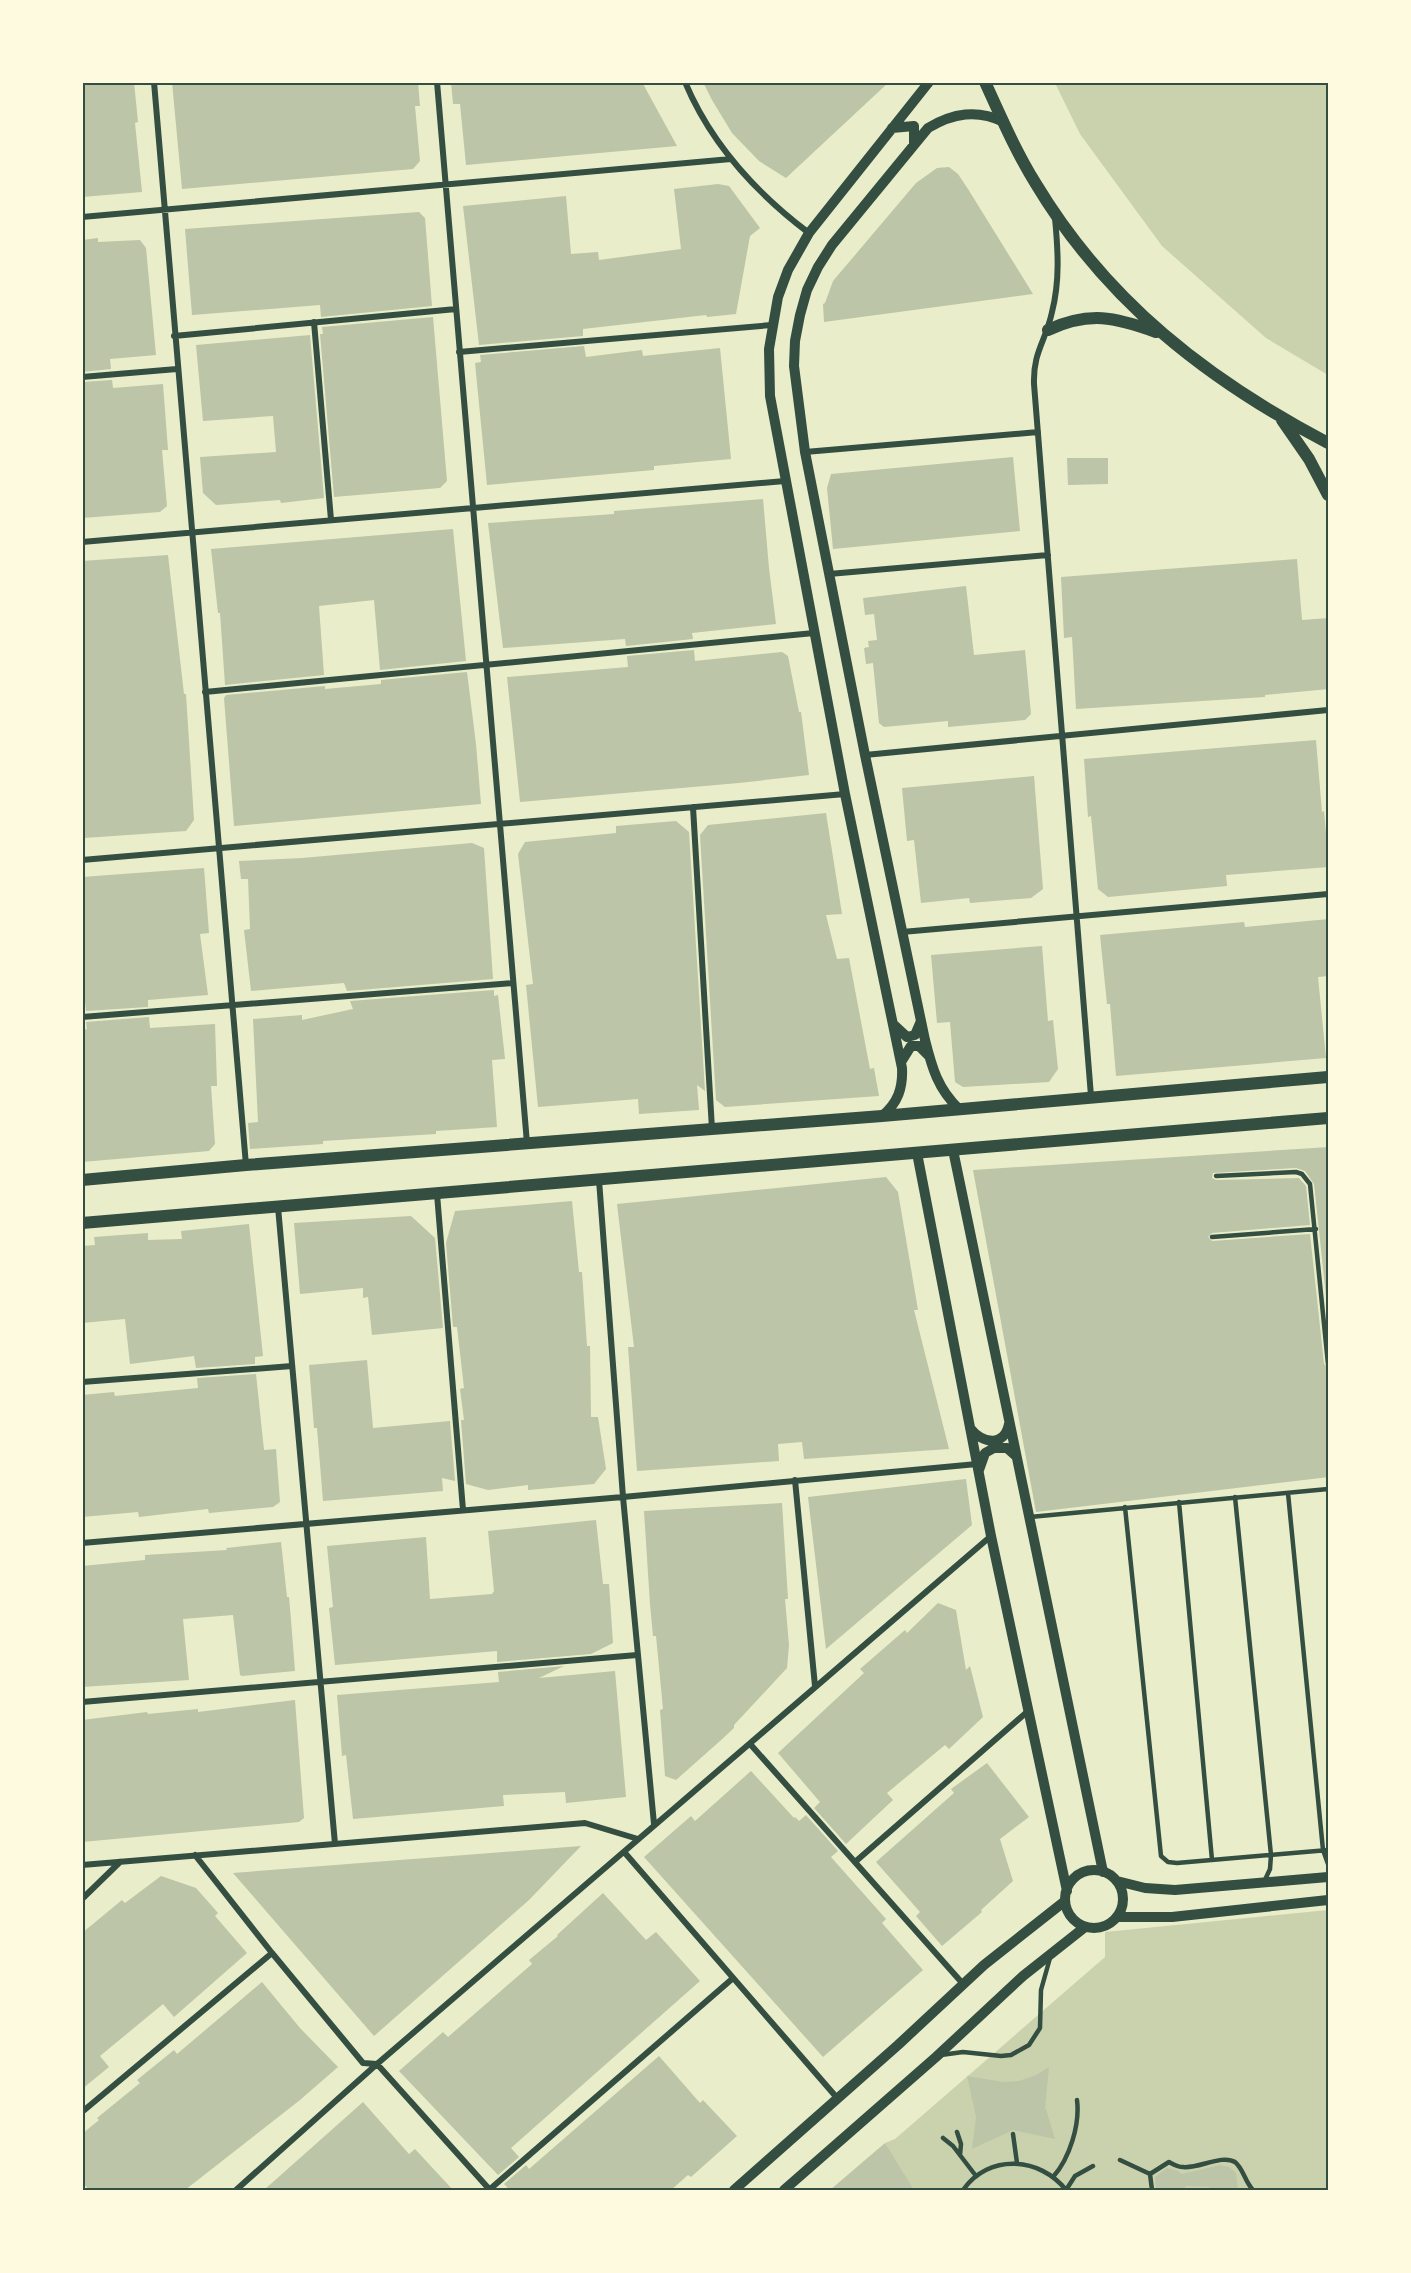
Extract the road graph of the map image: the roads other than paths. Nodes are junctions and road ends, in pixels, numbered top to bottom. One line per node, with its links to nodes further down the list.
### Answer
1 (154, 82): 11 (street)
2 (436, 82): 10 (street)
3 (685, 82): 9 (street)
4 (929, 82): 7 (street)
5 (985, 82): 6 (main road)
6 (1004, 122): 8 (street); 12 (main road)
7 (892, 128): 8 (street); 14 (street)
8 (914, 145): 27 (street)
9 (731, 159): 10 (street); 14 (street)
10 (445, 185): 11 (street); 15 (street)
11 (163, 210): 13 (street); 20 (street)
12 (1054, 213): 18 (street); 19 (main road)
13 (82, 217)
14 (809, 232): 17 (street)
15 (456, 309): 16 (street); 21 (street)
16 (314, 322): 20 (street); 31 (street)
17 (772, 326): 21 (street); 28 (street)
18 (1048, 330): 19 (main road); 25 (street)
19 (1161, 334): 24 (main road)
20 (174, 336): 22 (street)
21 (459, 352): 30 (street)
22 (177, 369): 23 (street); 32 (street)
23 (82, 377)
24 (1279, 416): 26 (main road); 29 (main road)
25 (1038, 432): 27 (street); 34 (street)
26 (1329, 443)
27 (805, 452): 35 (street)
28 (785, 481): 30 (street); 36 (street)
29 (1329, 495)
30 (473, 508): 31 (street); 37 (street)
31 (331, 520): 32 (street)
32 (191, 532): 33 (street); 38 (street)
33 (82, 542)
34 (1048, 555): 35 (street); 40 (street)
35 (829, 574): 41 (street)
36 (814, 633): 37 (street); 42 (street)
37 (486, 665): 38 (street); 44 (street)
38 (205, 692): 45 (street)
39 (1329, 710): 40 (street)
40 (1062, 736): 41 (street); 48 (street)
41 (865, 755): 49 (street)
42 (844, 794): 43 (street); 54 (street)
43 (693, 807): 44 (street); 62 (street)
44 (500, 824): 45 (street); 50 (street)
45 (218, 848): 46 (street); 51 (street)
46 (82, 860)
47 (1329, 894): 48 (street)
48 (1077, 916): 49 (street); 58 (street)
49 (902, 932): 53 (street)
50 (513, 983): 51 (street); 63 (street)
51 (232, 1006): 52 (street); 66 (street)
52 (82, 1017)
53 (921, 1020): 54 (street); 55 (street)
54 (893, 1025): 56 (street)
55 (929, 1056): 56 (street); 59 (street)
56 (901, 1062): 60 (street)
57 (1329, 1077): 58 (main road)
58 (1091, 1096): 59 (main road)
59 (959, 1109): 60 (main road)
60 (882, 1116): 62 (main road)
61 (1329, 1118): 64 (main road)
62 (712, 1129): 63 (main road)
63 (527, 1143): 66 (main road)
64 (953, 1150): 65 (main road); 79 (street)
65 (917, 1153): 68 (main road); 80 (street)
66 (246, 1165): 69 (main road)
67 (1216, 1176): 73 (lane)
68 (598, 1179): 70 (main road); 86 (street)
69 (82, 1180)
70 (437, 1194): 71 (main road); 90 (street)
71 (278, 1206): 72 (main road); 77 (street)
72 (82, 1222)
73 (1316, 1229): 74 (lane); 75 (lane)
74 (1212, 1237)
75 (1327, 1338): 76 (lane)
76 (1329, 1364)
77 (292, 1366): 78 (street); 92 (street)
78 (82, 1382)
79 (1009, 1420): 80 (street); 81 (street)
80 (969, 1428): 82 (street)
81 (1017, 1456): 82 (street); 91 (street)
82 (977, 1468): 83 (street); 93 (street)
83 (795, 1480): 86 (street); 97 (street)
84 (1329, 1489): 85 (lane)
85 (1288, 1493): 87 (lane); 104 (lane)
86 (623, 1497): 90 (street); 95 (street)
87 (1234, 1497): 88 (lane); 107 (lane)
88 (1179, 1502): 89 (lane); 108 (lane)
89 (1125, 1507): 91 (lane); 108 (lane)
90 (463, 1510): 92 (street)
91 (1029, 1517): 113 (street)
92 (306, 1523): 94 (street); 96 (street)
93 (991, 1536): 97 (street); 99 (street)
94 (82, 1543)
95 (637, 1655): 96 (street); 101 (street)
96 (320, 1682): 98 (street); 103 (street)
97 (815, 1686): 100 (street)
98 (82, 1702)
99 (1027, 1712): 110 (street); 117 (street)
100 (750, 1745): 101 (street); 110 (street)
101 (654, 1824): 102 (street)
102 (638, 1839): 103 (street); 105 (street)
103 (335, 1844): 106 (street)
104 (1326, 1850): 107 (lane); 111 (lane)
105 (625, 1853): 124 (street); 127 (street)
106 (195, 1855): 109 (street); 123 (street)
107 (1271, 1855): 108 (lane); 116 (lane)
108 (1212, 1860)
109 (120, 1862): 112 (street); 118 (street)
110 (855, 1862): 125 (street)
111 (1329, 1864)
112 (82, 1865)
113 (1103, 1872): 115 (street); 117 (street)
114 (1329, 1877): 116 (street)
115 (1117, 1881): 116 (street); 120 (street)
116 (1264, 1882)
117 (1066, 1896): 121 (street); 125 (street)
118 (82, 1899)
119 (1329, 1900): 120 (street)
120 (1118, 1917): 121 (street)
121 (1085, 1927): 122 (street)
122 (1053, 1951): 126 (street); 126 (lane)
123 (272, 1953): 127 (street); 130 (street)
124 (732, 1979): 128 (street); 142 (street)
125 (964, 1984): 128 (street)
126 (936, 2057): 144 (street)
127 (377, 2064): 141 (street); 142 (street)
128 (838, 2099): 143 (street)
129 (1077, 2100): 140 (lane)
130 (82, 2112)
131 (957, 2133): 134 (lane)
132 (1013, 2134): 136 (lane)
133 (943, 2139): 134 (lane)
134 (960, 2155): 139 (lane)
135 (1120, 2160): 138 (lane)
136 (1017, 2163): 139 (lane); 140 (lane)
137 (1093, 2166): 146 (lane)
138 (1150, 2174): 147 (lane); 148 (lane)
139 (976, 2176): 145 (lane)
140 (1053, 2177): 146 (lane)
141 (236, 2190)
142 (490, 2190)
143 (734, 2190)
144 (784, 2190)
145 (963, 2190)
146 (1066, 2190)
147 (1152, 2190)
148 (1253, 2190)

